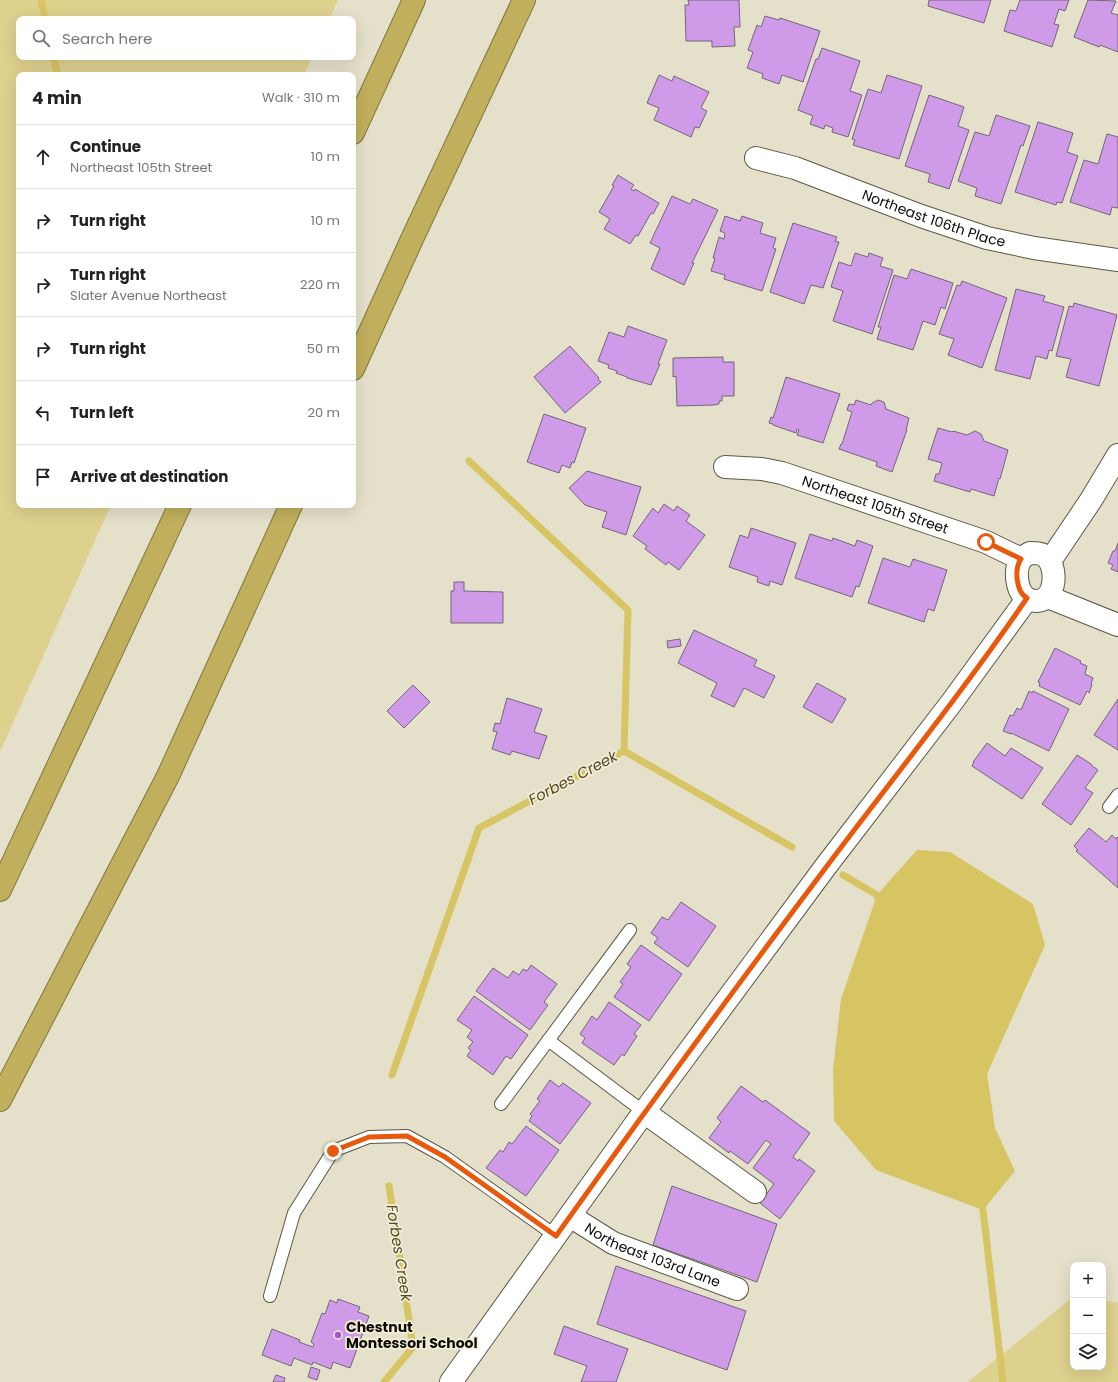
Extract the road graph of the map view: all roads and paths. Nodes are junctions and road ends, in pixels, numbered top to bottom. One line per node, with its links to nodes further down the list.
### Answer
1 (405, 0): 4 (highway)
2 (414, 0): 4 (highway)
3 (524, 0): 8 (highway)
4 (376, 84): 5 (highway)
5 (356, 127)
6 (756, 158): 7 (street, Northeast 106th Place)
7 (1118, 260)
8 (356, 361)
9 (1118, 455): 14 (street)
10 (725, 467): 13 (street, Northeast 105th Street)
11 (179, 508): 19 (highway)
12 (290, 508): 22 (highway)
13 (1021, 559): 14 (street); 15 (street)
14 (1050, 560): 15 (street)
15 (1038, 598): 16 (street); 24 (street)
16 (1118, 625)
17 (1118, 796): 18 (lane)
18 (1109, 807)
19 (0, 890)
20 (630, 930): 21 (lane)
21 (548, 1040): 23 (lane); 24 (lane)
22 (0, 1100)
23 (501, 1104)
24 (644, 1112): 25 (street); 26 (street)
25 (755, 1192)
26 (570, 1216): 27 (street); 28 (street, Northeast 103rd Lane)
27 (556, 1236): 29 (lane); 30 (street)
28 (737, 1289)
29 (270, 1296)
30 (451, 1382)

